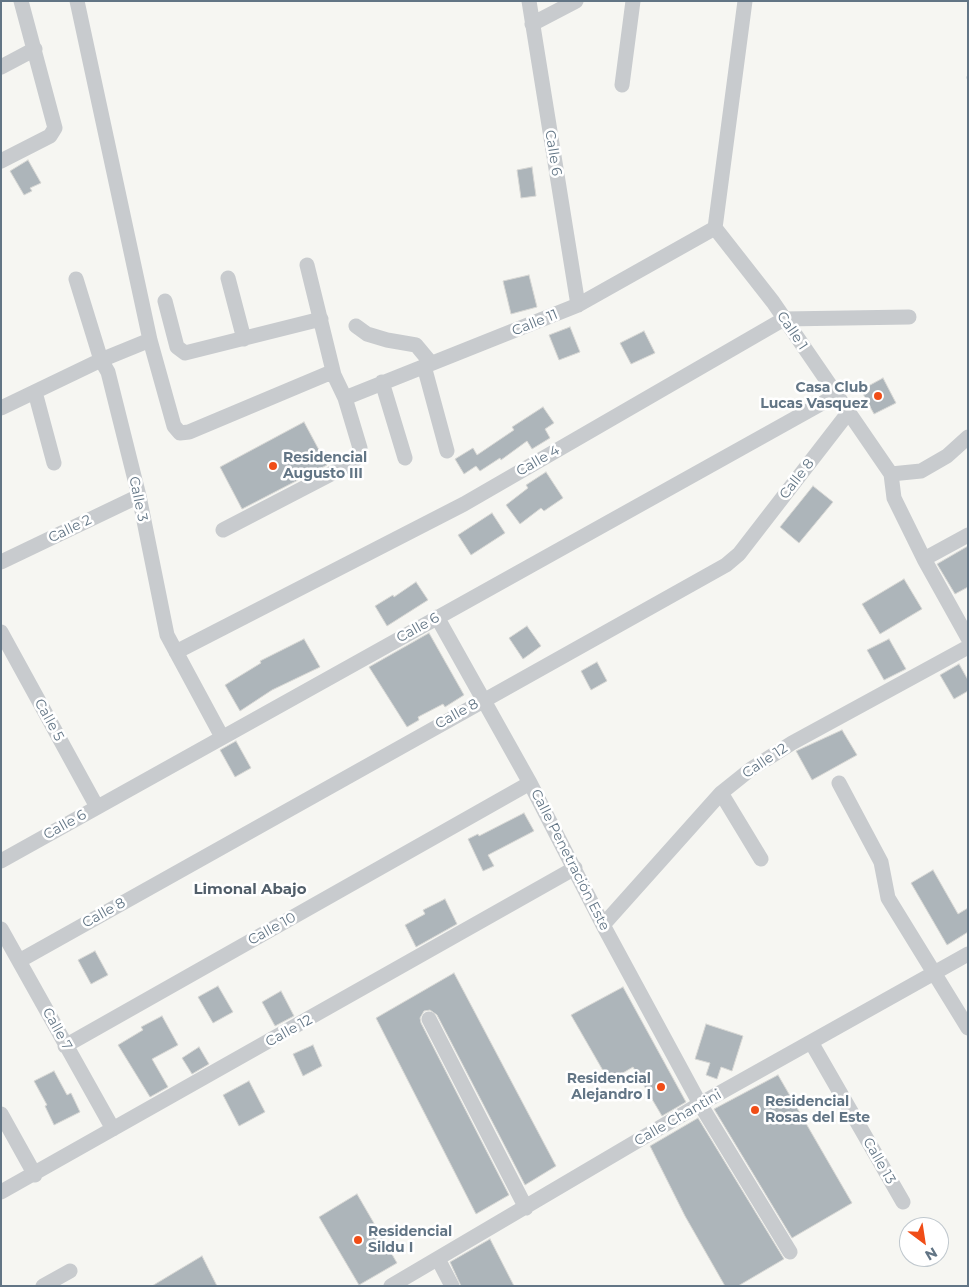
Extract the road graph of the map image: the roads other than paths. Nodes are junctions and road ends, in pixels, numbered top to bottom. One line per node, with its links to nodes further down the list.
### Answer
1 (21, 1): 8 (street)
2 (77, 1): 23 (street)
3 (529, 1): 7 (street, Calle 6)
4 (576, 1): 7 (street)
5 (633, 1): 10 (street)
6 (745, 1): 12 (street)
7 (532, 24): 17 (street, Calle 6)
8 (35, 49): 9 (street); 11 (street)
9 (1, 67)
10 (622, 85)
11 (1, 161)
12 (715, 228): 17 (street, Calle 11); 20 (street, Calle 1)
13 (307, 265): 19 (street)
14 (228, 278): 22 (street)
15 (76, 279): 24 (street, Calle 3)
16 (165, 301): 22 (street)
17 (578, 305): 25 (street, Calle 11)
18 (909, 317): 20 (street, Calle 4)
19 (321, 319): 22 (street); 26 (street)
20 (784, 319): 29 (street, Calle 1); 47 (street, Calle 4)
21 (356, 326): 25 (street)
22 (244, 339)
23 (150, 340): 24 (street); 26 (street)
24 (101, 360): 28 (street); 38 (street, Calle 3)
25 (427, 365): 27 (street, Calle 11); 34 (street)
26 (334, 375): 30 (street)
27 (382, 382): 30 (street, Calle 11); 35 (street)
28 (35, 392): 31 (street); 36 (street)
29 (835, 396): 32 (street, Calle 1); 43 (street, Calle 6)
30 (345, 398): 39 (street)
31 (1, 408)
32 (848, 413): 37 (street, Calle 1); 48 (street, Calle 8)
33 (968, 436): 37 (street)
34 (447, 451)
35 (405, 458)
36 (54, 463)
37 (891, 474): 41 (street, Calle 1)
38 (139, 496): 42 (street, Calle 2); 47 (street, Calle 3)
39 (223, 530)
40 (968, 535): 41 (street)
41 (924, 559): 45 (street, Calle 1)
42 (1, 562)
43 (437, 617): 48 (street, Calle Penetración Este); 49 (street, Calle 6)
44 (1, 632): 53 (street, Calle 5)
45 (968, 638)
46 (968, 647): 52 (street, Calle 12)
47 (176, 652): 49 (street, Calle 3)
48 (484, 699): 50 (street, Calle Penetración Este); 60 (street, Calle 8)
49 (222, 737): 53 (street, Calle 6)
50 (530, 783): 56 (street, Calle Penetración Este); 65 (street, Calle 10)
51 (839, 783): 61 (street)
52 (721, 792): 54 (street); 57 (street, Calle 12)
53 (97, 807): 55 (street, Calle 6)
54 (761, 859)
55 (1, 861)
56 (575, 868): 57 (street, Calle Penetración Este); 68 (street, Calle 12)
57 (603, 926): 66 (street, Calle Penetración Este)
58 (1, 929): 60 (street, Calle 7)
59 (968, 954): 61 (street, Calle Chantini)
60 (19, 961): 65 (street, Calle 7)
61 (936, 973): 63 (street); 64 (street, Calle Chantini)
62 (429, 1019): 72 (street)
63 (968, 1028)
64 (811, 1042): 66 (street, Calle Chantini); 71 (street, Calle 13)
65 (66, 1046): 68 (street, Calle 7)
66 (700, 1104): 72 (street, Calle Chantini); 73 (street, Calle Penetración Este)
67 (1, 1114): 69 (street)
68 (113, 1129): 69 (street, Calle 12)
69 (35, 1175): 70 (street, Calle 12)
70 (1, 1192)
71 (903, 1202)
72 (526, 1208): 74 (street, Calle Chantini)
73 (790, 1252)
74 (438, 1259): 77 (street, Calle Chantini); 78 (street)
75 (70, 1271): 76 (street)
76 (43, 1286)
77 (391, 1286)
78 (452, 1286)

